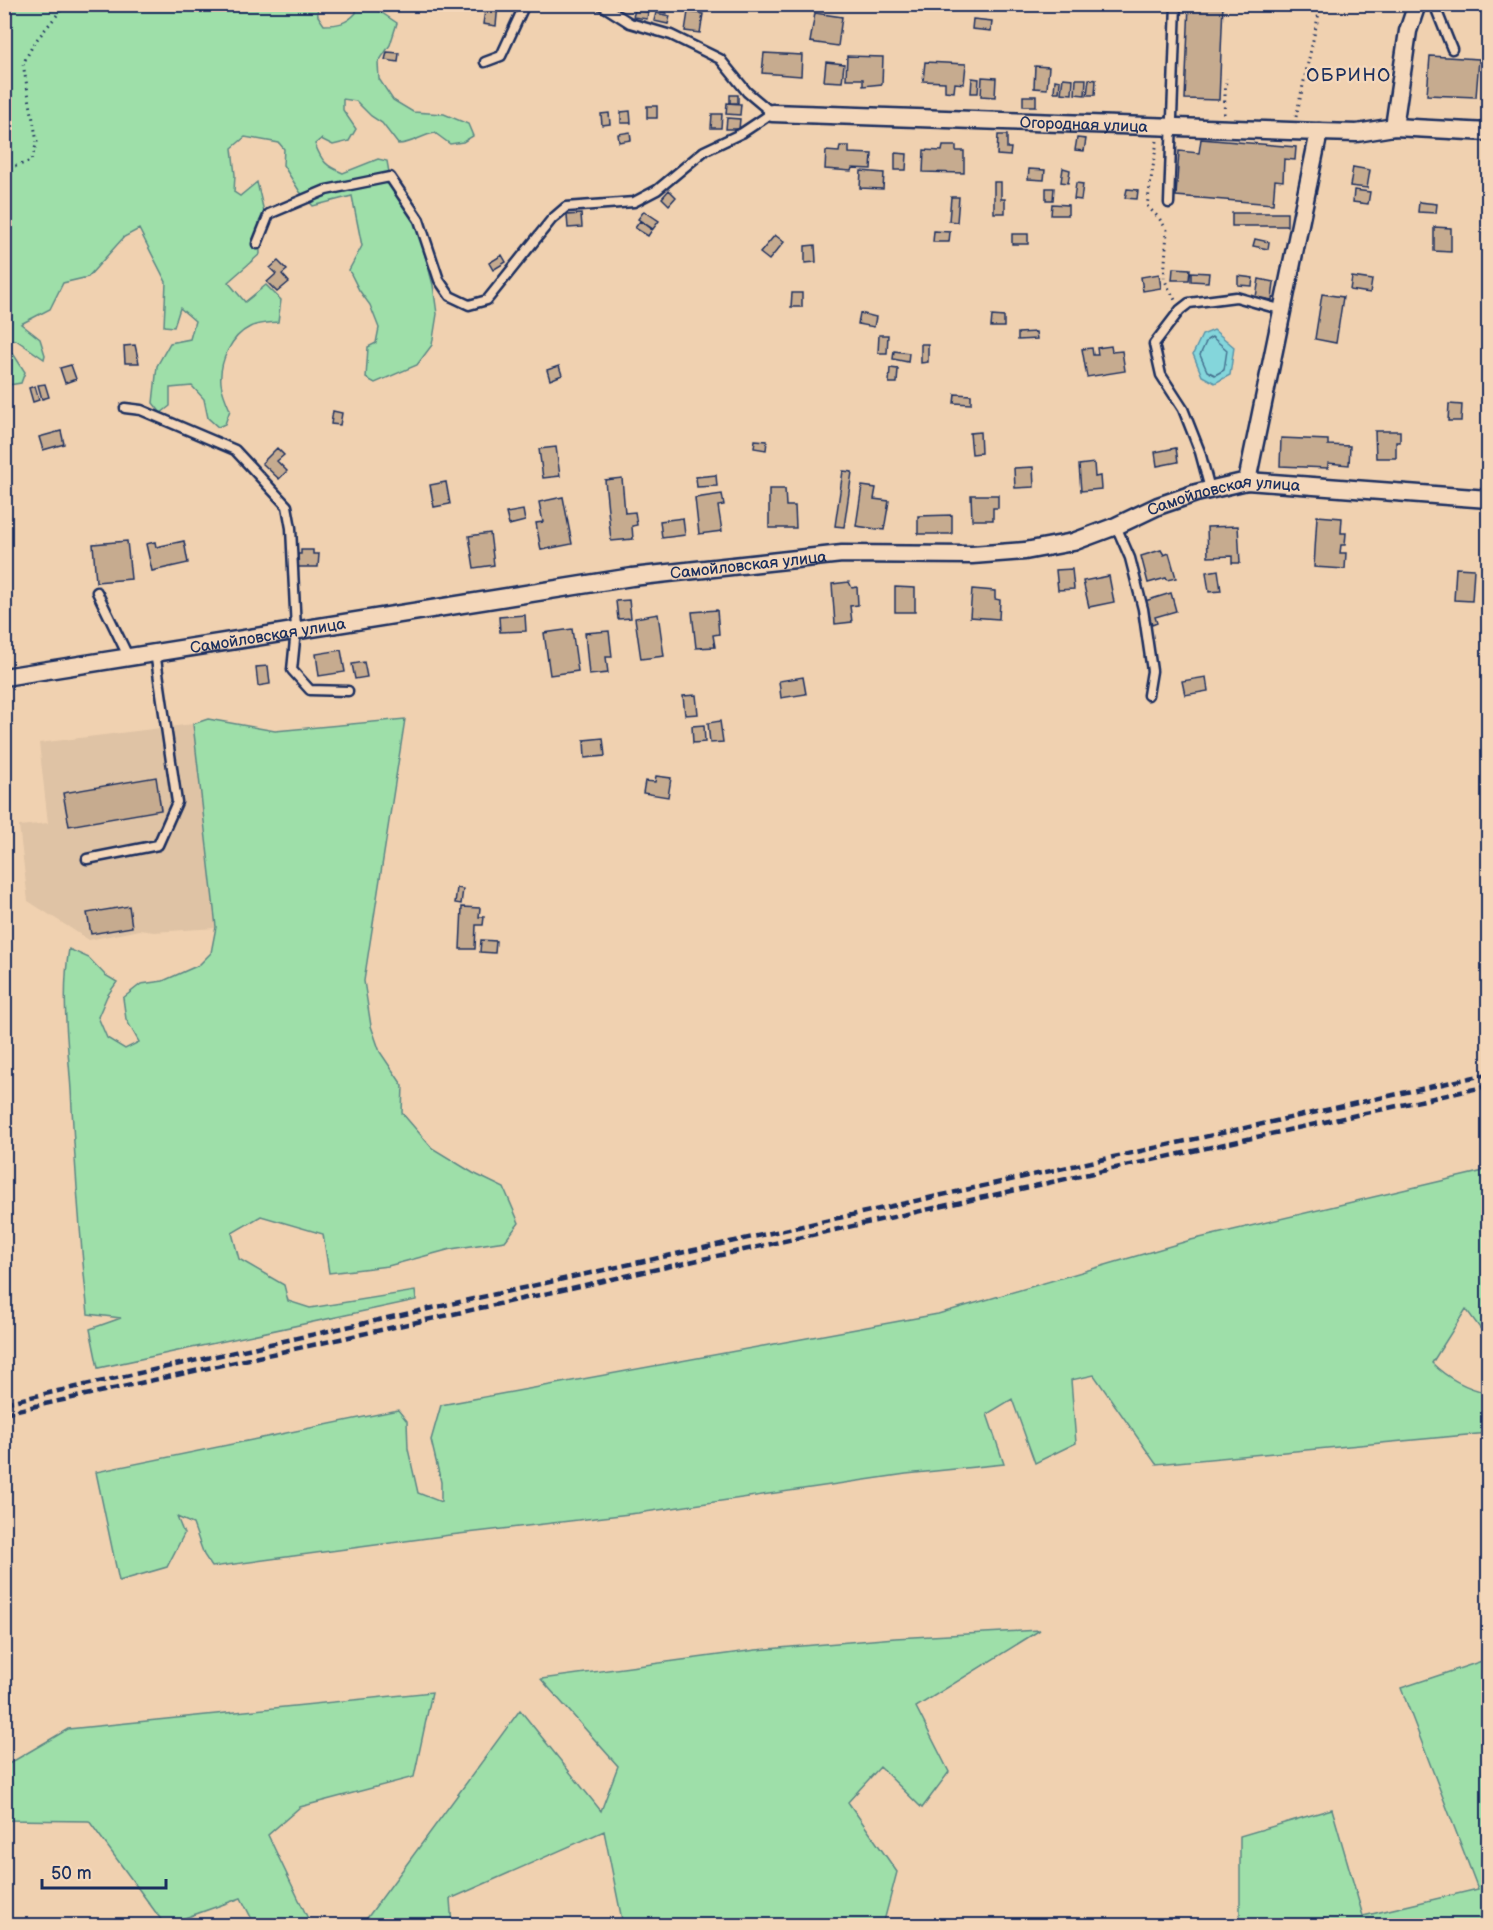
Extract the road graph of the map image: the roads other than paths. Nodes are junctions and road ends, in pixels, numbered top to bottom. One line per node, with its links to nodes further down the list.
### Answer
1 (525, 4): 7 (lane)
2 (600, 4): 8 (lane)
3 (1176, 4): 9 (lane)
4 (1417, 4): 10 (street)
5 (1434, 4): 6 (lane)
6 (1452, 49)
7 (485, 62)
8 (772, 113): 9 (street, Огородная улица); 14 (lane)
9 (1167, 125): 11 (street, Огородная улица); 13 (lane)
10 (1394, 127): 11 (street, Огородная улица); 12 (street, Огородная улица)
11 (1319, 132): 15 (street)
12 (1488, 132)
13 (1169, 202)
14 (257, 244)
15 (1283, 310): 17 (street); 18 (lane)
16 (125, 408): 22 (lane)
17 (1247, 481): 18 (street, Самойловская улица); 19 (street, Самойловская улица)
18 (1210, 489): 20 (street, Самойловская улица)
19 (1488, 499)
20 (1116, 526): 22 (street, Самойловская улица); 27 (lane)
21 (97, 592): 24 (lane)
22 (296, 630): 23 (street, Самойловская улица); 26 (lane)
23 (155, 652): 24 (street, Самойловская улица); 28 (lane)
24 (128, 656): 25 (street, Самойловская улица)
25 (4, 677)
26 (348, 691)
27 (1148, 694)
28 (87, 859)

